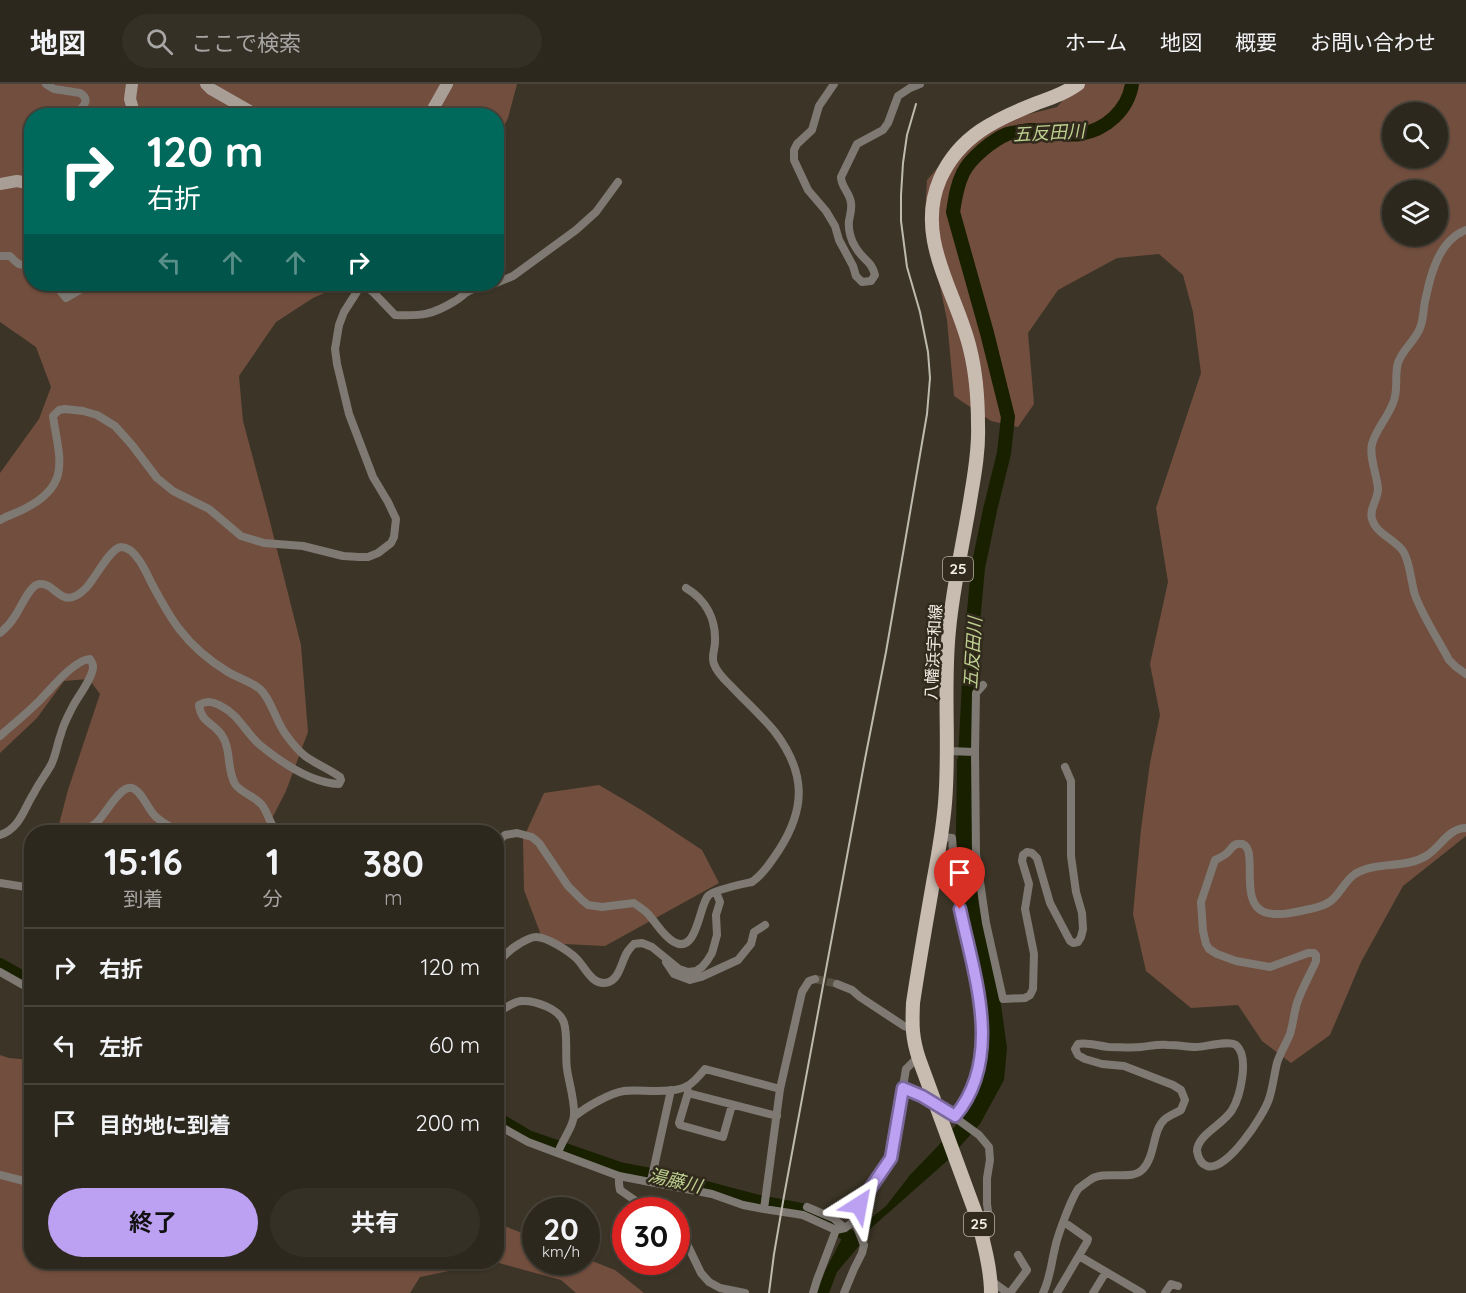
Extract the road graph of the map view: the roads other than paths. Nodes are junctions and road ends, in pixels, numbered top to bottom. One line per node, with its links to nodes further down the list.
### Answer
1 (46, 84): 8 (street)
2 (132, 84): 9 (street)
3 (206, 84): 10 (street)
4 (447, 84): 11 (street)
5 (834, 84): 6 (street)
6 (920, 84)
7 (1078, 84): 30 (main road, 八幡浜宇和線 / 25)
8 (82, 108)
9 (133, 108)
10 (245, 108)
11 (434, 108)
12 (24, 182): 14 (street)
13 (618, 182): 18 (street)
14 (0, 184)
15 (1466, 230): 27 (street)
16 (0, 257): 17 (street)
17 (24, 265)
18 (504, 280)
19 (60, 291): 20 (street)
20 (78, 291)
21 (357, 291): 24 (street)
22 (371, 291): 23 (street)
23 (468, 291)
24 (0, 520)
25 (686, 588): 42 (street)
26 (0, 633): 35 (street)
27 (1466, 674)
28 (983, 685): 31 (street)
29 (0, 736): 37 (street)
30 (951, 751): 31 (street); 39 (main road, 八幡浜宇和線 / 25)
31 (974, 752): 32 (street)
32 (1065, 767)
33 (94, 825): 34 (street)
34 (166, 825)
35 (271, 825)
36 (1466, 828): 71 (street)
37 (0, 835)
38 (504, 836): 42 (street)
39 (941, 837): 51 (main road, 八幡浜宇和線 / 25); 61 (street)
40 (0, 883): 41 (street)
41 (24, 887)
42 (716, 892): 45 (street)
43 (765, 925): 45 (street)
44 (504, 956): 45 (street)
45 (663, 956)
46 (0, 972): 49 (street)
47 (815, 979): 54 (street)
48 (837, 984): 51 (street)
49 (24, 986)
50 (504, 1010): 59 (street)
51 (912, 1029): 52 (main road, 八幡浜宇和線 / 25)
52 (919, 1059): 53 (street); 57 (main road, 八幡浜宇和線 / 25)
53 (903, 1088): 57 (street); 72 (street)
54 (780, 1089): 56 (street); 60 (street)
55 (671, 1090): 56 (street); 59 (street); 66 (street)
56 (688, 1090): 58 (street); 58 (street)
57 (935, 1103): 61 (street); 74 (main road, 八幡浜宇和線 / 25)
58 (732, 1105): 60 (street)
59 (575, 1116): 63 (street)
60 (777, 1116): 69 (street)
61 (956, 1118): 74 (street)
62 (504, 1130): 63 (street)
63 (559, 1149): 65 (street)
64 (0, 1175): 67 (street)
65 (619, 1176): 66 (street); 68 (street)
66 (652, 1177): 69 (street)
67 (24, 1181)
68 (630, 1197)
69 (765, 1205): 73 (street)
70 (807, 1207): 73 (street)
71 (1064, 1222): 77 (street); 86 (street)
72 (854, 1224): 73 (street); 84 (street)
73 (840, 1229): 83 (street)
74 (983, 1240): 79 (main road, 八幡浜宇和線 / 25)
75 (690, 1250): 82 (street)
76 (1018, 1255): 85 (street)
77 (1079, 1256): 78 (street); 87 (street)
78 (1106, 1272): 81 (street); 88 (street)
79 (991, 1286): 85 (street)
80 (1178, 1286): 90 (street)
81 (1131, 1290): 89 (street)
82 (745, 1293)
83 (813, 1293)
84 (844, 1293)
85 (1009, 1293)
86 (1043, 1293)
87 (1057, 1293)
88 (1093, 1293)
89 (1142, 1293)
90 (1165, 1293)

